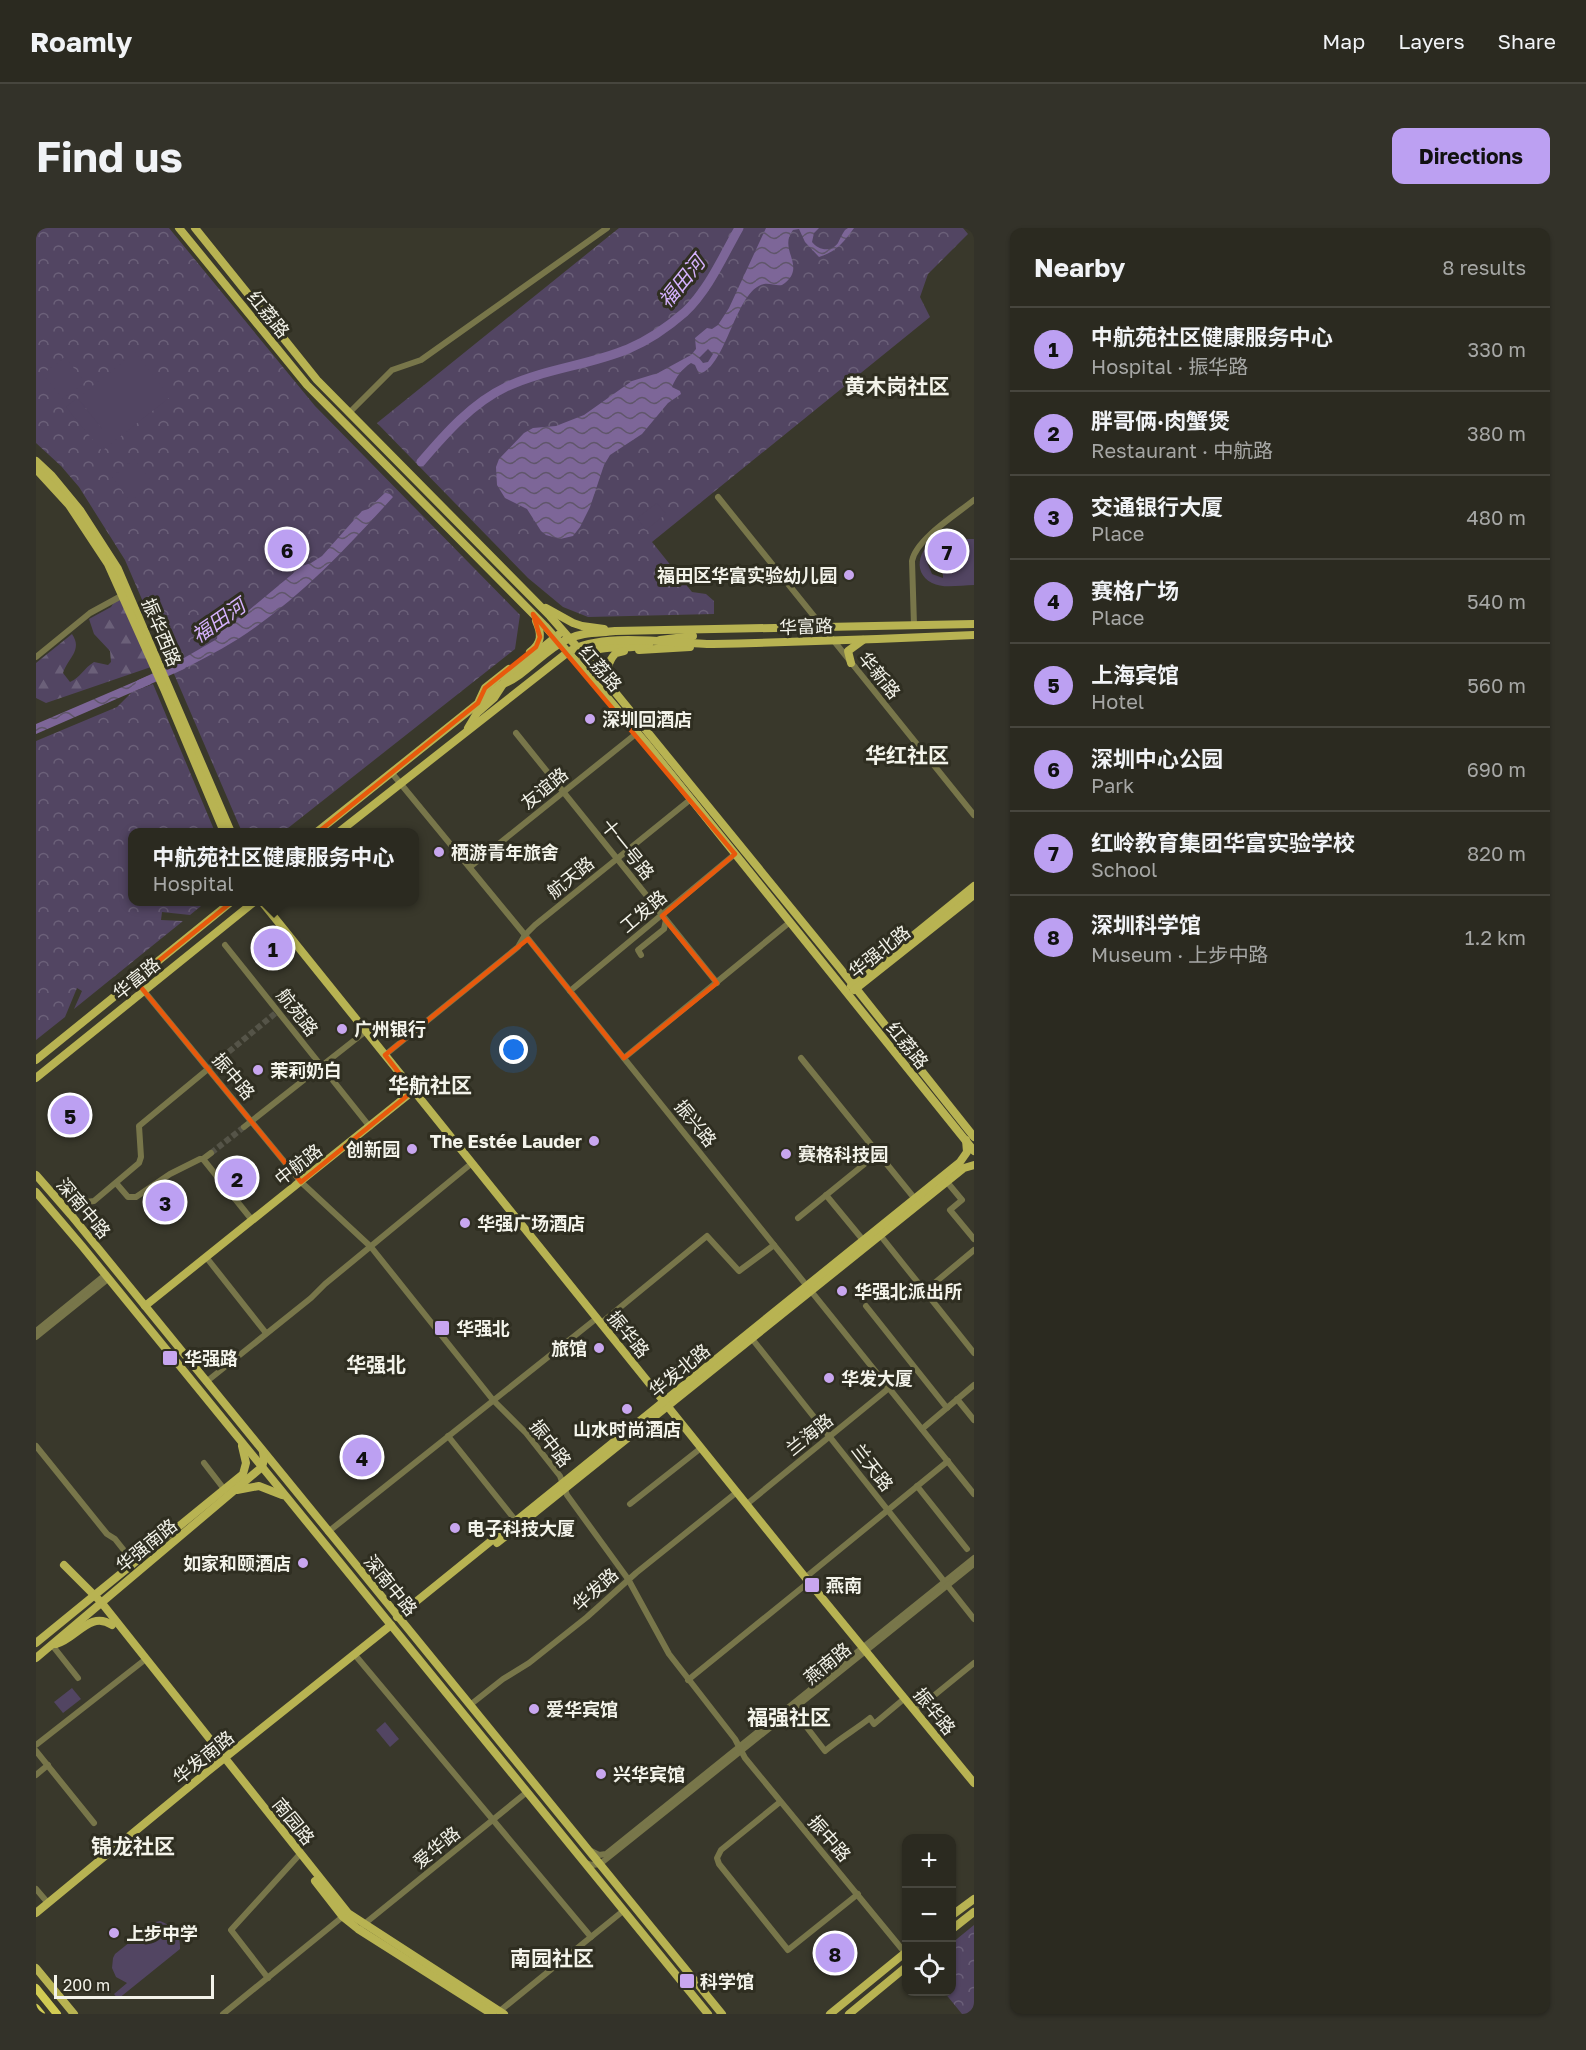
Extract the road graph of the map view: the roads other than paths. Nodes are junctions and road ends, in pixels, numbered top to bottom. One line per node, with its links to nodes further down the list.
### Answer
1 (179, 228): 11 (main road, 红荔路)
2 (195, 228): 4 (main road, 红荔路)
3 (607, 228): 4 (street)
4 (349, 413): 10 (main road, 红荔路)
5 (36, 461): 30 (main road, 振华西路)
6 (36, 469): 9 (main road, 振华西路)
7 (718, 497): 15 (street, 华新路)
8 (974, 500): 13 (street)
9 (123, 595): 29 (street); 30 (main road, 振华西路)
10 (533, 599): 16 (main road, 红荔路); 18 (main road)
11 (533, 614): 23 (main road, 红荔路); 36 (main road)
12 (974, 622): 13 (main road, 华富路)
13 (914, 625): 14 (main road, 华富路)
14 (855, 626): 15 (main road, 华富路); 22 (main road)
15 (822, 627): 17 (main road, 华富路); 21 (street, 华新路)
16 (562, 629): 19 (main road, 红荔路); 23 (main road, 华富路)
17 (712, 631): 18 (main road, 华富路); 24 (main road, 华富路)
18 (615, 632): 19 (main road, 华富路)
19 (569, 638): 23 (main road, 华富路); 26 (main road, 红荔路)
20 (974, 638): 22 (main road, 华富路)
21 (833, 640): 22 (main road, 华富路); 25 (main road, 华富路); 31 (street, 华新路)
22 (860, 640): 31 (main road)
23 (558, 641): 27 (main road, 红荔路); 33 (main road, 华富路)
24 (656, 641): 25 (main road, 华富路); 26 (main road, 华富路); 28 (main road, 华富路)
25 (707, 644): 35 (main road)
26 (577, 648): 27 (main road, 华富路); 28 (main road, 红荔路)
27 (568, 652): 32 (main road, 红荔路); 37 (main road, 华富路)
28 (585, 656): 32 (main road); 35 (main road, 红荔路)
29 (36, 657)
30 (154, 659): 34 (main road, 振华西路)
31 (851, 663): 44 (street, 华新路)
32 (579, 664): 39 (main road, 红荔路)
33 (501, 685): 36 (main road, 华富路); 37 (main road, 华富路)
34 (167, 688): 45 (main road, 振华西路); 46 (main road, 振华西路)
35 (612, 688): 64 (main road, 红荔路)
36 (478, 704): 40 (main road, 华富路)
37 (465, 732): 41 (main road, 华富路)
38 (516, 733): 42 (street, 十一号路)
39 (637, 733): 42 (street, 友谊路); 43 (main road, 红荔路)
40 (392, 772): 41 (street, 振兴路); 47 (main road, 华富路)
41 (400, 783): 48 (main road, 华富路); 51 (street, 振兴路)
42 (563, 792): 50 (street, 十一号路); 51 (street, 友谊路)
43 (691, 799): 49 (main road, 红荔路); 50 (street, 航天路)
44 (974, 815)
45 (222, 828)
46 (229, 828)
47 (322, 828)
48 (344, 828)
49 (735, 854): 57 (street, 工发路); 58 (main road, 红荔路)
50 (616, 858): 57 (street, 十一号路); 59 (street, 航天路)
51 (470, 867): 59 (street, 振兴路)
52 (974, 886): 64 (main road, 华强北路)
53 (974, 895): 64 (main road, 华强北路)
54 (226, 906): 62 (main road, 华富路)
55 (249, 906): 65 (main road, 华富路)
56 (265, 906): 68 (main road, 振华路)
57 (664, 918): 61 (street); 63 (street, 十一号路); 66 (street, 工发路)
58 (790, 922): 63 (street); 67 (main road, 红荔路)
59 (525, 935): 66 (street, 振兴路); 69 (street)
60 (225, 945): 73 (street, 航苑路)
61 (641, 955)
62 (135, 980): 65 (street, 振中路); 72 (main road, 华富路)
63 (717, 983): 70 (street)
64 (854, 987): 67 (main road, 华强北路); 80 (main road, 红荔路)
65 (144, 991): 74 (street, 振中路); 75 (main road, 华富路)
66 (570, 991): 70 (street, 振兴路)
67 (847, 993): 81 (main road, 红荔路)
68 (366, 1031): 69 (main road, 振华路); 73 (street)
69 (385, 1055): 76 (main road, 振华路)
70 (624, 1058): 101 (street, 振兴路)
71 (801, 1058): 84 (street)
72 (36, 1060)
73 (322, 1066): 77 (street); 78 (street, 航苑路)
74 (208, 1070): 77 (street, 振中路); 91 (street)
75 (36, 1078)
76 (413, 1091): 78 (main road, 中航路); 86 (main road, 振华路)
77 (252, 1121): 79 (street); 89 (street, 振中路)
78 (370, 1126): 89 (main road, 中航路)
79 (244, 1127)
80 (974, 1137)
81 (965, 1139): 82 (main road, 红荔路); 94 (main road, 华发北路)
82 (974, 1150)
83 (211, 1153): 85 (street)
84 (878, 1153): 93 (street); 94 (street)
85 (203, 1159): 91 (street); 97 (street)
86 (472, 1163): 102 (street); 110 (main road, 振华路)
87 (974, 1165): 90 (main road, 华发北路)
88 (36, 1175): 95 (main road, 深南中路)
89 (301, 1182): 97 (main road, 中航路); 102 (street, 振中路)
90 (947, 1182): 98 (main road, 华发北路); 99 (street)
91 (116, 1183): 95 (street)
92 (36, 1192): 105 (main road, 深南中路)
93 (826, 1195): 96 (street); 100 (street)
94 (915, 1199): 100 (main road, 华发北路)
95 (71, 1215): 108 (main road, 深南中路)
96 (798, 1218)
97 (252, 1220): 104 (main road, 中航路)
98 (880, 1236): 106 (main road, 华发北路); 107 (street)
99 (974, 1239)
100 (863, 1240): 106 (main road, 华发北路)
101 (774, 1245): 106 (street, 振兴路); 110 (street)
102 (371, 1246): 112 (street); 120 (street, 振中路)
103 (974, 1250): 107 (street)
104 (206, 1257): 108 (main road, 中航路); 112 (street)
105 (106, 1277): 111 (street); 114 (street); 127 (main road, 深南中路)
106 (809, 1288): 113 (main road, 华发北路); 118 (street, 振兴路)
107 (925, 1291): 115 (street)
108 (145, 1306): 116 (main road, 深南中路)
109 (866, 1306): 122 (street)
110 (599, 1321): 120 (street); 121 (main road, 振华路)
111 (36, 1331)
112 (266, 1333): 116 (street)
113 (750, 1336): 121 (main road, 华发北路); 126 (street, 兰天路)
114 (36, 1337)
115 (974, 1353)
116 (206, 1382): 130 (main road, 深南中路)
117 (974, 1385): 119 (street)
118 (889, 1388): 124 (street, 振兴路); 126 (street, 兰海路)
119 (957, 1399): 122 (street); 123 (street)
120 (493, 1400): 125 (street); 134 (street, 振中路)
121 (666, 1403): 129 (main road, 振华路); 134 (main road, 华发北路)
122 (947, 1408): 124 (street)
123 (974, 1420)
124 (922, 1429): 131 (street, 振兴路)
125 (448, 1436): 143 (street); 144 (street)
126 (829, 1437): 141 (street, 兰海路); 142 (street, 兰天路)
127 (241, 1442): 133 (main road, 深南中路); 136 (main road, 华强南路)
128 (36, 1446): 147 (street)
129 (701, 1448): 137 (main road, 振华路); 140 (street)
130 (262, 1450): 133 (main road); 144 (main road, 深南中路)
131 (948, 1461): 135 (street); 138 (street, 振兴路)
132 (204, 1463): 136 (street)
133 (262, 1467): 136 (main road, 华强南路); 139 (main road, 深南中路)
134 (563, 1486): 143 (main road, 华发北路); 150 (street, 振中路); 157 (main road, 华发北路)
135 (917, 1486): 142 (street); 145 (street)
136 (228, 1490): 139 (main road); 147 (main road, 华强南路); 153 (main road, 华强南路)
137 (737, 1492): 141 (main road, 振华路); 150 (street, 华发路)
138 (974, 1494)
139 (287, 1498): 161 (main road, 深南中路)
140 (630, 1504)
141 (747, 1504): 151 (main road, 振华路)
142 (887, 1510): 151 (street); 152 (street, 兰天路)
143 (516, 1521): 157 (main road, 华发北路)
144 (328, 1532): 157 (main road, 深南中路)
145 (967, 1549)
146 (974, 1558): 152 (street, 燕南路)
147 (134, 1563): 154 (main road, 华强南路)
148 (974, 1564): 152 (street, 燕南路)
149 (64, 1565): 154 (main road, 南园路)
150 (628, 1579): 170 (street, 振中路); 172 (street, 华发路)
151 (807, 1580): 164 (main road, 振华路); 170 (street)
152 (946, 1584): 159 (street, 兰天路); 164 (street, 燕南路)
153 (118, 1587): 155 (main road, 华强南路); 160 (main road)
154 (94, 1596): 155 (main road, 南园路); 156 (main road, 华强南路)
155 (99, 1604): 158 (main road, 华强南路); 160 (main road, 南园路)
156 (77, 1611): 158 (main road); 162 (main road, 华强南路)
157 (399, 1618): 172 (main road, 深南中路)
158 (84, 1619): 163 (main road, 华强南路)
159 (974, 1619)
160 (113, 1622): 163 (main road); 167 (main road, 南园路); 178 (main road, 南园路)
161 (391, 1625): 165 (main road, 华发南路); 182 (main road, 深南中路)
162 (36, 1643)
163 (52, 1645): 166 (main road, 华强南路); 169 (street)
164 (864, 1649): 171 (main road, 振华路); 173 (street, 燕南路)
165 (355, 1654): 178 (main road, 华发南路); 184 (street)
166 (36, 1658)
167 (142, 1662): 175 (street); 178 (main road, 南园路)
168 (974, 1663): 174 (street)
169 (78, 1678)
170 (688, 1680): 176 (street, 振中路)
171 (905, 1698): 173 (street); 174 (main road, 振华路)
172 (470, 1705): 186 (main road, 深南中路)
173 (791, 1708): 176 (street, 燕南路)
174 (915, 1711): 181 (main road, 振华路)
175 (36, 1745)
176 (740, 1748): 183 (street, 振中路); 186 (street, 燕南路); 189 (street, 燕南路)
177 (36, 1751): 179 (street)
178 (223, 1760): 187 (main road, 南园路); 193 (main road, 华发南路)
179 (48, 1766): 180 (street); 185 (street)
180 (36, 1775)
181 (974, 1783)
182 (527, 1792): 184 (street, 爱华路); 188 (main road, 深南中路)
183 (780, 1802): 191 (street, 振中路); 191 (street)
184 (493, 1820): 199 (street, 爱华路); 201 (street)
185 (94, 1823)
186 (586, 1848): 189 (main road, 深南中路)
187 (299, 1856): 198 (main road, 南园路); 206 (street)
188 (583, 1861): 189 (street); 194 (main road, 深南中路)
189 (600, 1864): 215 (main road, 深南中路)
190 (36, 1889): 193 (street)
191 (858, 1894): 202 (street, 振中路)
192 (974, 1899): 195 (main road)
193 (48, 1903): 197 (main road, 华发南路)
194 (623, 1911): 201 (street); 214 (main road, 深南中路)
195 (956, 1912)
196 (974, 1912): 200 (main road)
197 (36, 1913)
198 (345, 1915): 199 (main road, 南园路); 206 (street); 209 (main road, 南园路)
199 (363, 1925): 209 (main road, 南园路)
200 (956, 1926)
201 (591, 1937): 209 (street)
202 (902, 1948)
203 (902, 1956): 216 (main road)
204 (36, 1968): 212 (main road)
205 (902, 1969): 217 (main road)
206 (268, 1978): 213 (street)
207 (36, 1988): 211 (highway)
208 (36, 2008): 210 (highway)
209 (498, 2013)
210 (41, 2014)
211 (57, 2014)
212 (74, 2014)
213 (223, 2014)
214 (708, 2014)
215 (722, 2014)
216 (831, 2014)
217 (849, 2014)

